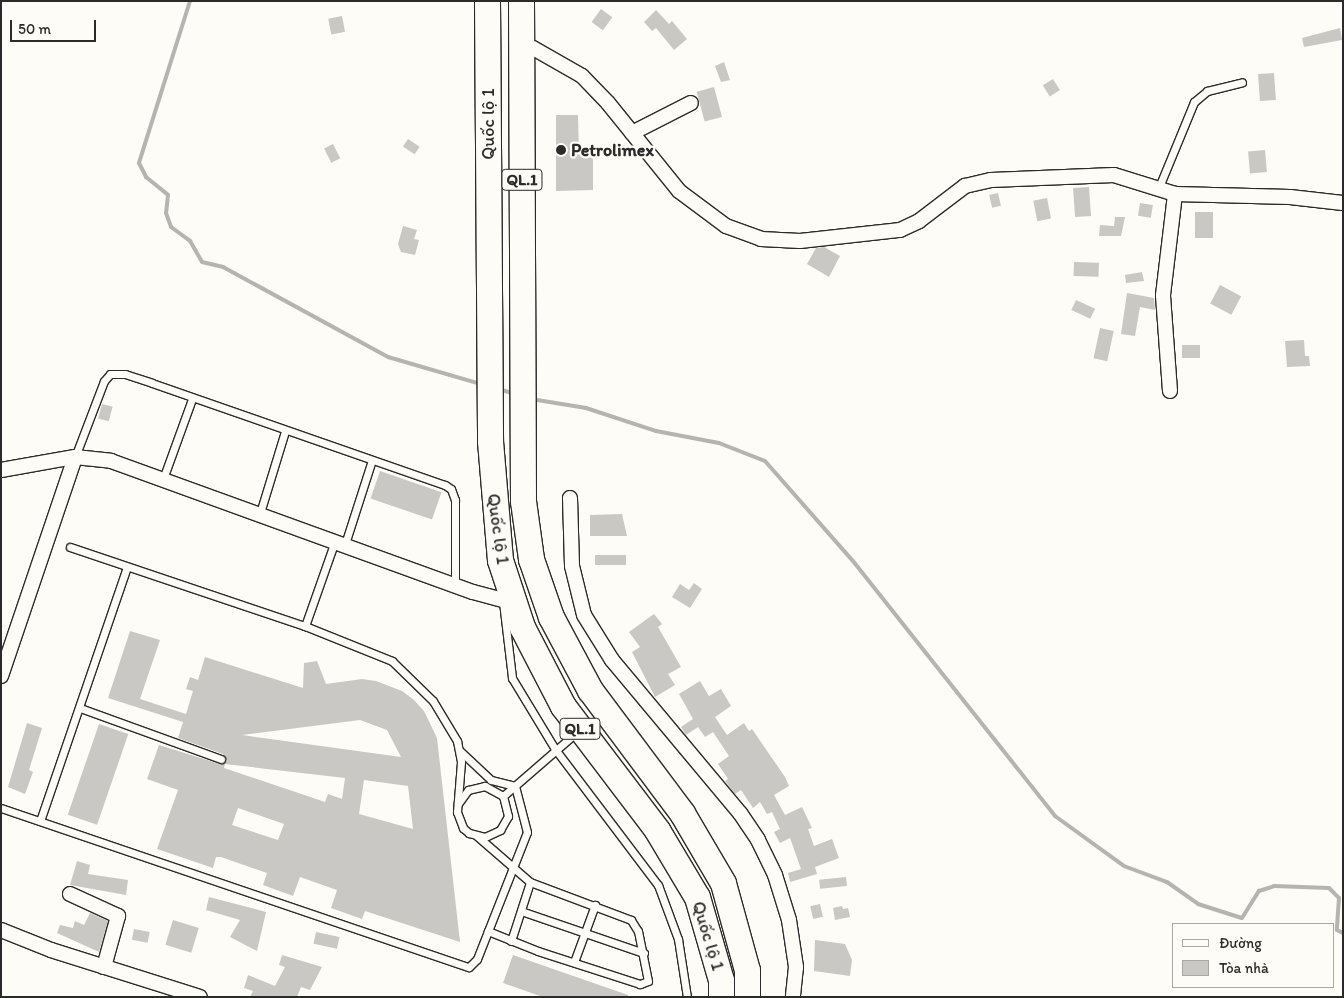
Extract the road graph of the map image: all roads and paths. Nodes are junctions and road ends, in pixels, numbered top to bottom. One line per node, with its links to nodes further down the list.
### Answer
1 (487, 1): 6 (highway, Quốc lộ 1 / QL.1)
2 (521, 1): 3 (highway, Quốc lộ 1 / QL.1)
3 (522, 51): 5 (highway, Quốc lộ 1 / QL.1); 8 (street)
4 (1242, 82): 9 (lane)
5 (522, 99): 6 (highway); 29 (highway, Quốc lộ 1 / QL.1)
6 (488, 103): 25 (highway, Quốc lộ 1 / QL.1)
7 (691, 103): 8 (street)
8 (632, 132): 9 (street)
9 (1159, 187): 10 (street)
10 (1174, 194): 11 (street); 12 (street)
11 (1343, 203)
12 (1170, 391)
13 (192, 399): 14 (lane); 15 (lane); 18 (lane)
14 (285, 431): 16 (lane); 20 (lane)
15 (75, 457): 17 (street); 18 (street); 27 (street)
16 (372, 460): 21 (lane); 24 (lane)
17 (1, 470)
18 (162, 479): 20 (street)
19 (570, 498): 56 (street)
20 (260, 513): 21 (street)
21 (340, 542): 24 (street); 26 (lane)
22 (70, 547): 23 (lane)
23 (127, 567): 26 (lane); 28 (lane)
24 (455, 584): 25 (street)
25 (508, 601): 30 (highway, Quốc lộ 1 / QL.1); 31 (lane)
26 (305, 626): 32 (lane)
27 (3, 669)
28 (80, 708): 33 (lane); 38 (lane)
29 (603, 708): 30 (highway); 55 (highway, Quốc lộ 1 / QL.1)
30 (580, 729): 31 (lane); 54 (highway, Quốc lộ 1 / QL.1)
31 (555, 749): 34 (lane); 53 (lane)
32 (460, 751): 34 (lane); 36 (lane)
33 (221, 759)
34 (515, 786): 35 (lane); 40 (lane)
35 (503, 796): 36 (lane); 39 (lane)
36 (458, 804): 39 (lane)
37 (1, 808): 38 (lane)
38 (40, 821): 46 (lane)
39 (477, 836): 40 (lane)
40 (512, 871): 41 (lane); 46 (lane)
41 (530, 882): 43 (lane); 44 (lane)
42 (70, 894): 51 (street)
43 (595, 905): 47 (lane); 49 (lane)
44 (521, 911): 47 (lane); 48 (lane)
45 (1, 930): 51 (street)
46 (488, 931): 48 (lane)
47 (585, 933): 49 (lane); 50 (lane)
48 (511, 941): 50 (lane)
49 (644, 953): 50 (lane)
50 (574, 962)
51 (104, 967): 52 (street)
52 (200, 997)
53 (687, 997)
54 (721, 997)
55 (747, 997)
56 (793, 997)

